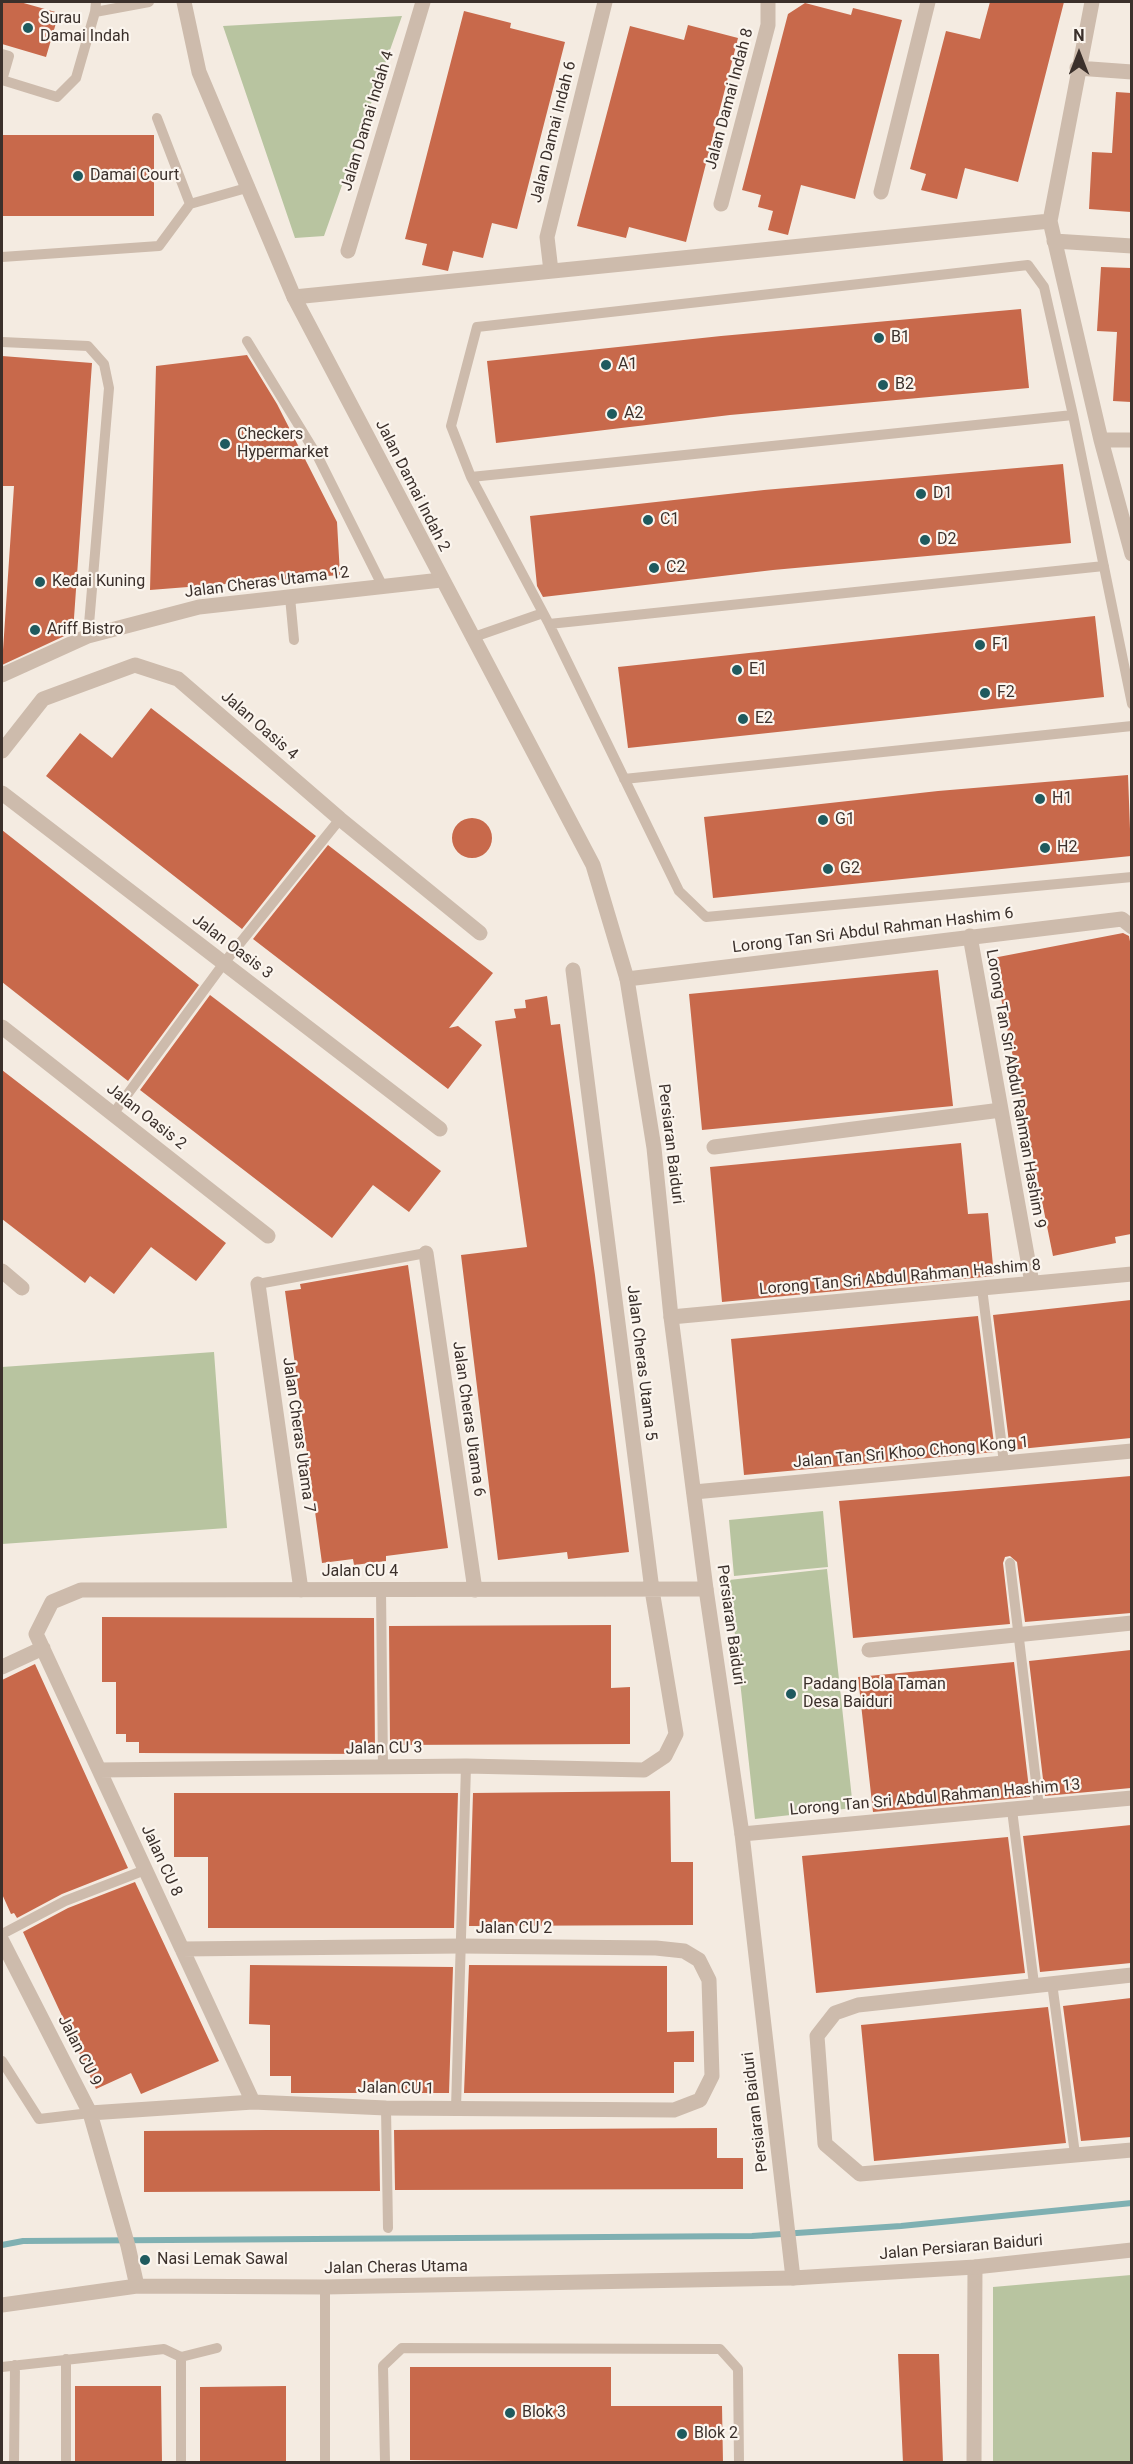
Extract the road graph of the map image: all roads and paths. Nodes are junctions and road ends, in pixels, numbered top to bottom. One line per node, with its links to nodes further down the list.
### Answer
1 (149, 2): 8 (lane)
2 (184, 2): 13 (street, Jalan Damai Indah 2)
3 (423, 2): 20 (street, Jalan Damai Indah 4)
4 (604, 2): 22 (street, Jalan Damai Indah 6)
5 (768, 2): 16 (street, Jalan Damai Indah 8)
6 (928, 2): 14 (street)
7 (1092, 2): 10 (street)
8 (95, 7): 9 (lane)
9 (2, 54)
10 (1077, 68): 11 (street); 17 (street)
11 (1131, 72)
12 (157, 118): 15 (lane)
13 (250, 187): 15 (lane); 23 (street, Jalan Damai Indah 2)
14 (881, 192)
15 (190, 204): 21 (lane)
16 (721, 204)
17 (1050, 221): 18 (street); 22 (street)
18 (1054, 241): 19 (street); 27 (street)
19 (1131, 246)
20 (348, 251)
21 (2, 257)
22 (551, 271): 23 (street)
23 (294, 297): 32 (street, Jalan Damai Indah 2)
24 (247, 341): 33 (lane)
25 (2, 342): 37 (lane)
26 (1073, 415): 29 (lane); 29 (lane); 31 (lane)
27 (1101, 440): 28 (street); 30 (street)
28 (1131, 440)
29 (471, 477): 35 (lane)
30 (1131, 554)
31 (1104, 566): 36 (lane); 41 (lane)
32 (441, 580): 33 (street, Jalan Cheras Utama 12); 38 (street, Jalan Damai Indah 2)
33 (383, 587): 34 (street, Jalan Cheras Utama 12)
34 (290, 597): 37 (street, Jalan Cheras Utama 12); 39 (lane)
35 (543, 613): 36 (lane); 38 (lane)
36 (549, 624): 44 (lane)
37 (87, 636): 40 (street, Jalan Cheras Utama 12)
38 (471, 638): 53 (street, Jalan Damai Indah 2)
39 (294, 640)
40 (2, 675)
41 (1131, 704)
42 (1131, 726): 44 (lane)
43 (2, 751): 46 (street, Jalan Oasis 4)
44 (624, 779): 47 (lane)
45 (2, 793): 51 (street, Jalan Oasis 3)
46 (340, 819): 49 (street, Jalan Oasis 4); 51 (lane)
47 (1131, 877)
48 (1127, 923): 50 (street, Lorong Tan Sri Abdul Rahman Hashim 6)
49 (480, 933)
50 (970, 936): 53 (street, Lorong Tan Sri Abdul Rahman Hashim 6); 55 (street, Lorong Tan Sri Abdul Rahman Hashim 9)
51 (224, 963): 56 (lane); 57 (street, Jalan Oasis 3)
52 (573, 970): 76 (street, Jalan Cheras Utama 5)
53 (627, 979): 67 (street, Persiaran Baiduri)
54 (2, 1027): 56 (street, Jalan Oasis 2)
55 (1000, 1110): 58 (street); 63 (street, Lorong Tan Sri Abdul Rahman Hashim 9)
56 (112, 1114): 59 (street, Jalan Oasis 2)
57 (441, 1129)
58 (714, 1147)
59 (268, 1236)
60 (426, 1253): 64 (lane); 75 (street, Jalan Cheras Utama 6)
61 (2, 1271): 65 (street)
62 (1131, 1274): 63 (street, Lorong Tan Sri Abdul Rahman Hashim 8)
63 (1032, 1283): 66 (street, Lorong Tan Sri Abdul Rahman Hashim 8)
64 (258, 1284): 73 (street, Jalan Cheras Utama 7)
65 (22, 1288)
66 (982, 1288): 67 (street, Lorong Tan Sri Abdul Rahman Hashim 8); 69 (lane)
67 (671, 1317): 70 (street, Persiaran Baiduri)
68 (1131, 1451): 69 (street, Jalan Tan Sri Khoo Chong Kong 1)
69 (1004, 1463): 70 (street, Jalan Tan Sri Khoo Chong Kong 1)
70 (694, 1492): 72 (street, Persiaran Baiduri)
71 (1010, 1563): 78 (lane)
72 (706, 1589): 76 (street, Jalan CU 4); 89 (street, Persiaran Baiduri)
73 (301, 1590): 74 (street, Jalan CU 4); 79 (street, Jalan CU 4)
74 (381, 1590): 75 (street, Jalan CU 4); 84 (lane)
75 (475, 1590): 76 (street, Jalan CU 4)
76 (652, 1590): 82 (street, Jalan Cheras Utama 5)
77 (1131, 1623): 78 (street)
78 (1019, 1635): 80 (street); 87 (lane)
79 (40, 1641): 81 (street); 85 (street, Jalan CU 8)
80 (869, 1650)
81 (2, 1667)
82 (665, 1756): 83 (street, Jalan CU 3)
83 (466, 1766): 84 (street, Jalan CU 3); 93 (lane)
84 (383, 1767): 85 (street, Jalan CU 3)
85 (99, 1770): 90 (street, Jalan CU 8)
86 (1131, 1798): 87 (street, Lorong Tan Sri Abdul Rahman Hashim 13)
87 (1039, 1807): 88 (street, Lorong Tan Sri Abdul Rahman Hashim 13)
88 (1012, 1810): 89 (street, Lorong Tan Sri Abdul Rahman Hashim 13); 97 (lane)
89 (742, 1834): 109 (street, Persiaran Baiduri)
90 (145, 1870): 91 (lane); 94 (street, Jalan CU 8)
91 (2, 1934)
92 (2, 1941): 103 (street, Jalan CU 9)
93 (460, 1946): 94 (street, Jalan CU 2); 99 (street, Jalan CU 2); 102 (lane)
94 (182, 1949): 100 (street, Jalan CU 8)
95 (1131, 1975): 96 (street)
96 (1052, 1983): 97 (street); 105 (lane)
97 (1034, 1984): 105 (street)
98 (2, 2061): 103 (lane)
99 (700, 2100): 102 (street, Jalan CU 1)
100 (253, 2102): 101 (street, Jalan CU 1); 103 (street, Jalan CU 1)
101 (386, 2108): 102 (street, Jalan CU 1); 106 (lane)
102 (456, 2108)
103 (90, 2113): 110 (street, Jalan CU 9)
104 (1131, 2150): 105 (street)
105 (1075, 2154)
106 (388, 2228)
107 (1131, 2250): 108 (street, Jalan Persiaran Baiduri)
108 (975, 2267): 109 (street, Jalan Persiaran Baiduri); 124 (street)
109 (793, 2278): 111 (street, Jalan Cheras Utama)
110 (137, 2286): 111 (street, Jalan Cheras Utama); 112 (street, Jalan Cheras Utama)
111 (325, 2287): 121 (lane)
112 (2, 2306)
113 (217, 2348): 114 (lane)
114 (181, 2357): 115 (lane); 120 (lane)
115 (66, 2359): 116 (lane); 119 (lane)
116 (15, 2365): 117 (lane); 118 (lane)
117 (2, 2367)
118 (14, 2463)
119 (66, 2463)
120 (181, 2463)
121 (325, 2463)
122 (385, 2463): 123 (lane)
123 (739, 2463)
124 (974, 2463)

